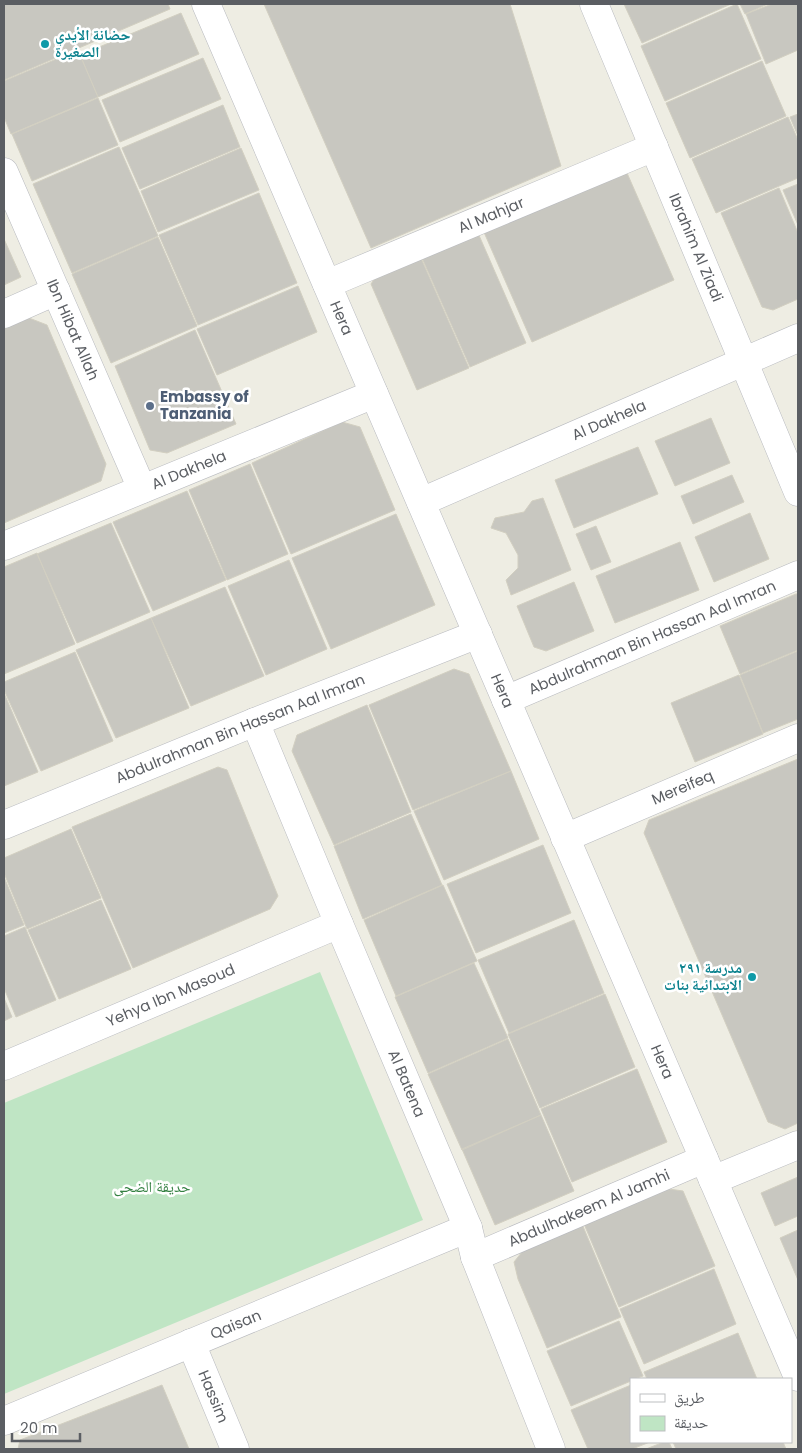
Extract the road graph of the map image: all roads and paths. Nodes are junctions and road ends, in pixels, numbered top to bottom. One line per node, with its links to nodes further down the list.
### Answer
1 (206, 4): 5 (street, Hera)
2 (594, 4): 3 (street, Ibrahim Al Ziadi)
3 (654, 147): 5 (street, Al Mahjar); 9 (street, Ibrahim Al Ziadi)
4 (4, 172): 6 (street, Ibn Hibat Allah)
5 (326, 284): 10 (street, Hera)
6 (56, 291): 7 (street); 11 (street, Ibn Hibat Allah)
7 (4, 314)
8 (798, 338): 9 (street, Al Dakhela)
9 (744, 361): 12 (street, Ibrahim Al Ziadi); 13 (street, Al Dakhela)
10 (374, 394): 11 (street, Al Dakhela); 13 (street, Hera)
11 (142, 489): 14 (street, Al Dakhela)
12 (798, 492)
13 (421, 502): 16 (street, Hera)
14 (4, 546)
15 (798, 575): 17 (street, Abdulrahman Bin Hassan Aal Imran)
16 (478, 634): 17 (street, Hera); 18 (street, Abdulrahman Bin Hassan Aal Imran)
17 (506, 700): 21 (street, Hera)
18 (255, 722): 20 (street, Abdulrahman Bin Hassan Aal Imran); 22 (street, Al Batena)
19 (798, 738): 21 (street, Mereifeq)
20 (4, 826)
21 (565, 838): 25 (street, Hera)
22 (339, 924): 23 (street, Yehya Ibn Masoud); 26 (street, Al Batena)
23 (4, 1066)
24 (798, 1146): 25 (street, Abdulhakeem Al Jamhi)
25 (708, 1169): 27 (street, Abdulhakeem Al Jamhi); 29 (street, Hera)
26 (468, 1228): 27 (street, Al Batena); 28 (street, Qaisan)
27 (475, 1257): 31 (street, Al Batena)
28 (191, 1343): 30 (street, Qaisan); 32 (street, Hassim)
29 (798, 1377)
30 (4, 1421)
31 (545, 1448)
32 (235, 1449)

